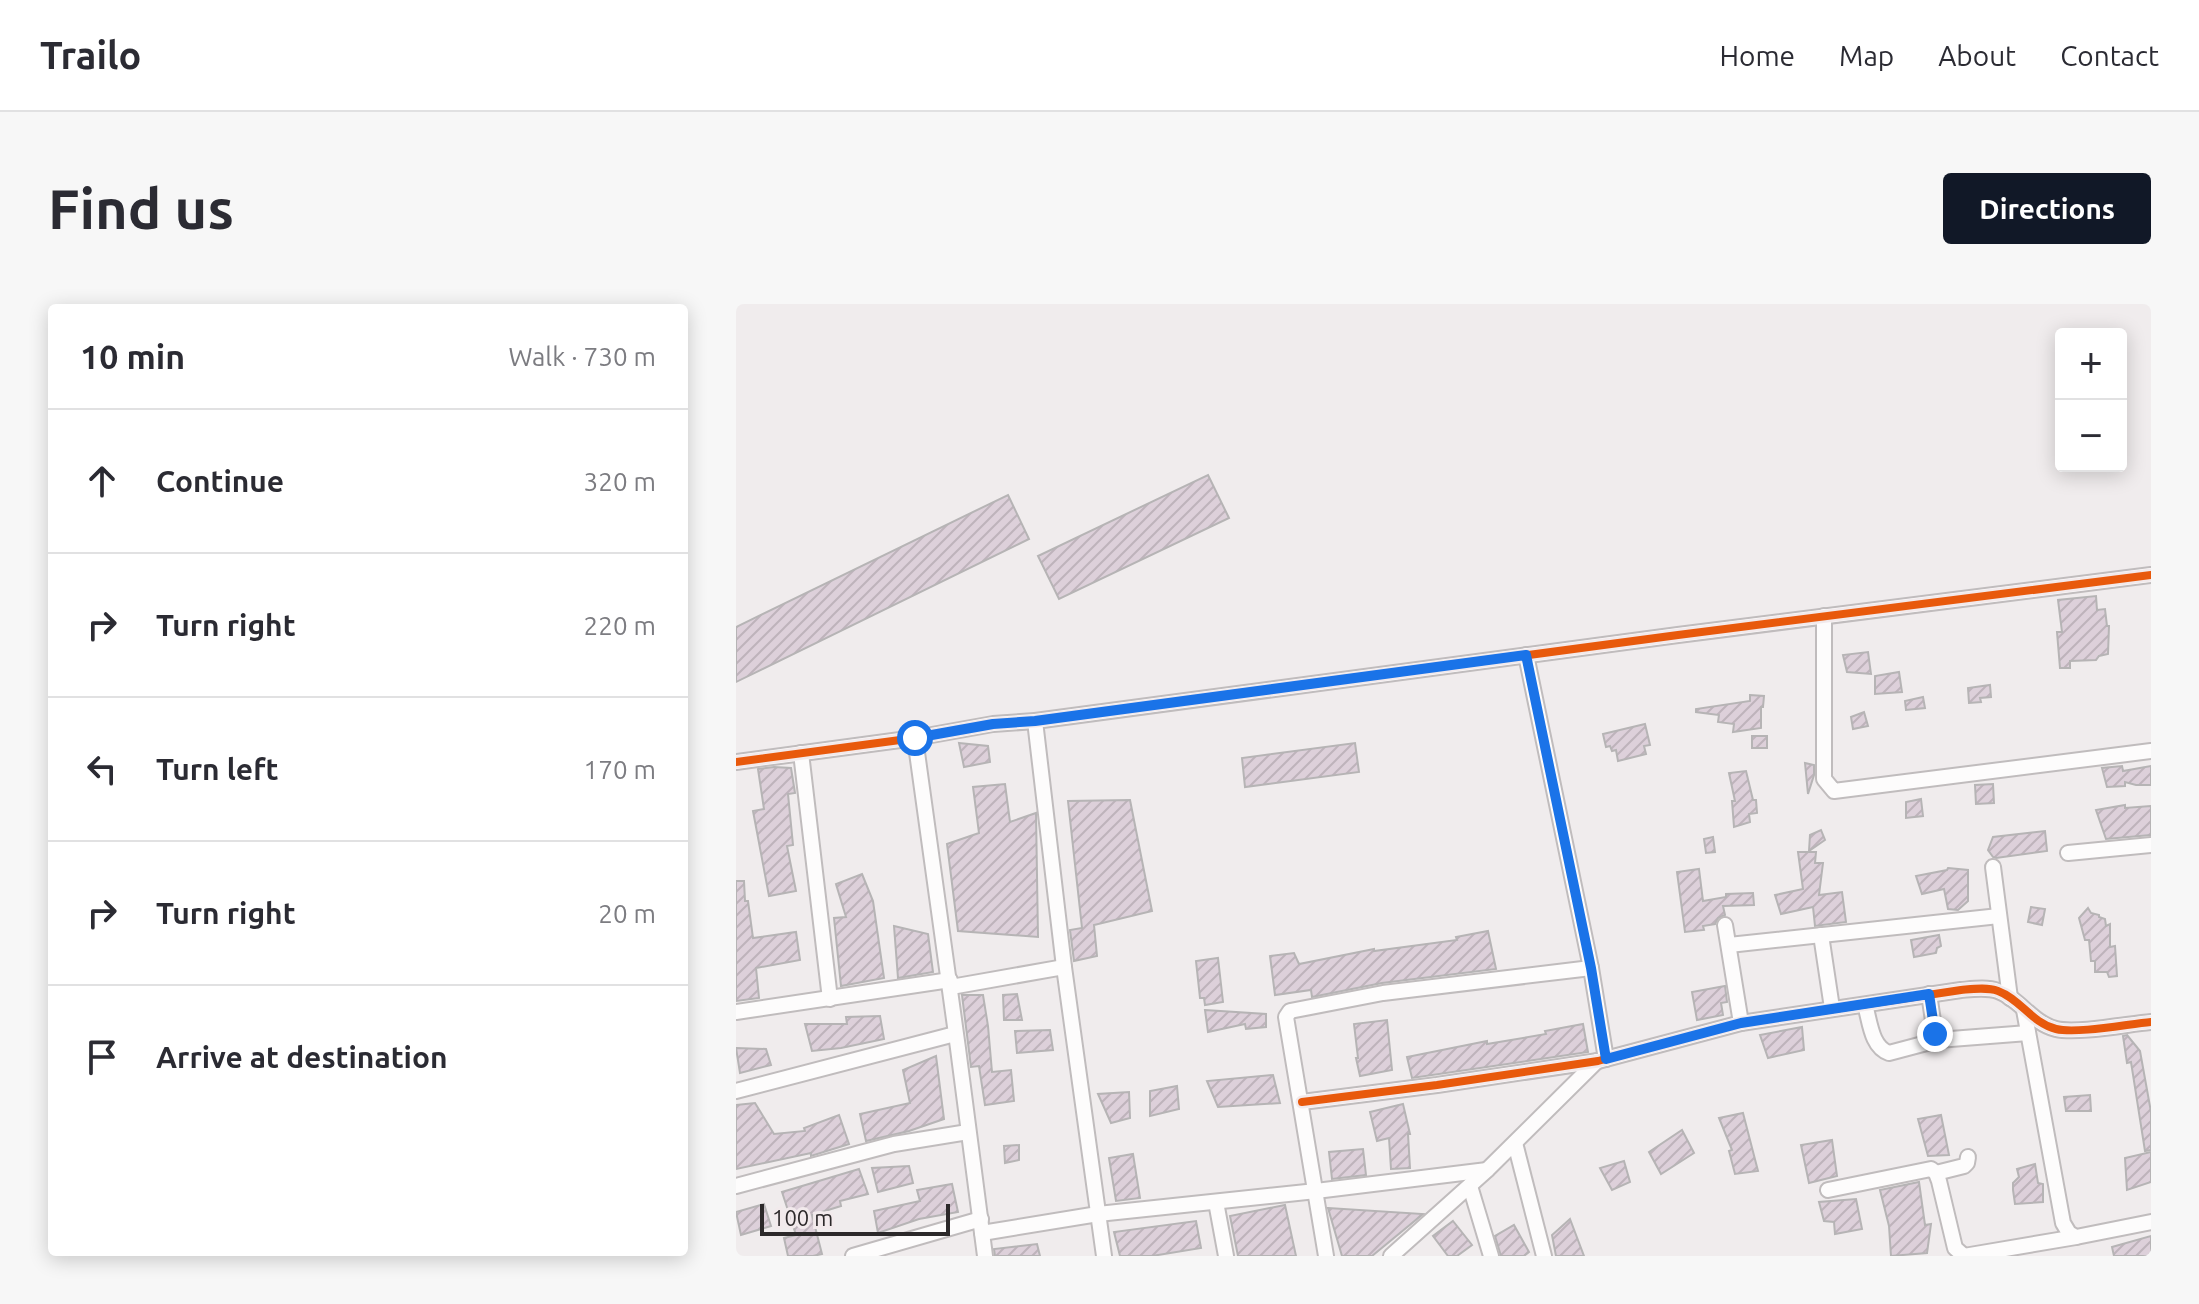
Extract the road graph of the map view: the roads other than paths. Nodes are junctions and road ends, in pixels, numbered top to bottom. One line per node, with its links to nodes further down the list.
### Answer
1 (2151, 575): 2 (street)
2 (1824, 616): 3 (street); 6 (street)
3 (1526, 655): 4 (street); 17 (street)
4 (1035, 721): 5 (street); 16 (street)
5 (915, 738): 7 (street); 18 (street)
6 (2151, 751)
7 (801, 753): 8 (street); 21 (street)
8 (736, 762)
9 (2151, 845): 10 (street)
10 (2068, 853)
11 (1993, 867): 12 (street)
12 (1999, 916): 14 (street); 20 (street)
13 (1725, 925): 15 (street)
14 (1821, 935): 15 (street); 23 (street)
15 (1729, 945): 27 (street)
16 (1064, 967): 18 (street); 44 (street)
17 (1591, 968): 31 (street); 33 (street)
18 (951, 984): 21 (street); 29 (street)
19 (1929, 994): 20 (street); 22 (street); 30 (street)
20 (2010, 998): 24 (street)
21 (830, 999): 25 (street)
22 (1865, 1005): 23 (street); 30 (street)
23 (1832, 1008): 27 (street)
24 (2024, 1010): 26 (street); 28 (street)
25 (736, 1012)
26 (2151, 1022)
27 (1741, 1023): 31 (street)
28 (2028, 1033): 30 (street); 47 (street)
29 (955, 1034): 32 (street); 34 (street)
30 (1938, 1040)
31 (1602, 1060): 33 (street); 35 (street)
32 (736, 1091)
33 (1302, 1102): 42 (street)
34 (968, 1132): 39 (street); 46 (street)
35 (1515, 1143): 37 (street); 55 (street)
36 (1968, 1157): 38 (street)
37 (1487, 1170): 40 (street); 42 (street)
38 (1936, 1173): 41 (street); 56 (street)
39 (736, 1186)
40 (1470, 1186): 53 (street); 54 (street)
41 (1828, 1190)
42 (1316, 1191): 43 (street); 52 (street)
43 (1216, 1202): 44 (street); 51 (street)
44 (1098, 1214): 46 (street); 50 (street)
45 (2151, 1222): 47 (street)
46 (982, 1226): 48 (street); 49 (street)
47 (2076, 1237): 56 (street)
48 (853, 1256)
49 (985, 1256)
50 (1104, 1256)
51 (1226, 1256)
52 (1326, 1256)
53 (1391, 1256)
54 (1491, 1256)
55 (1544, 1256)
56 (1964, 1256)

